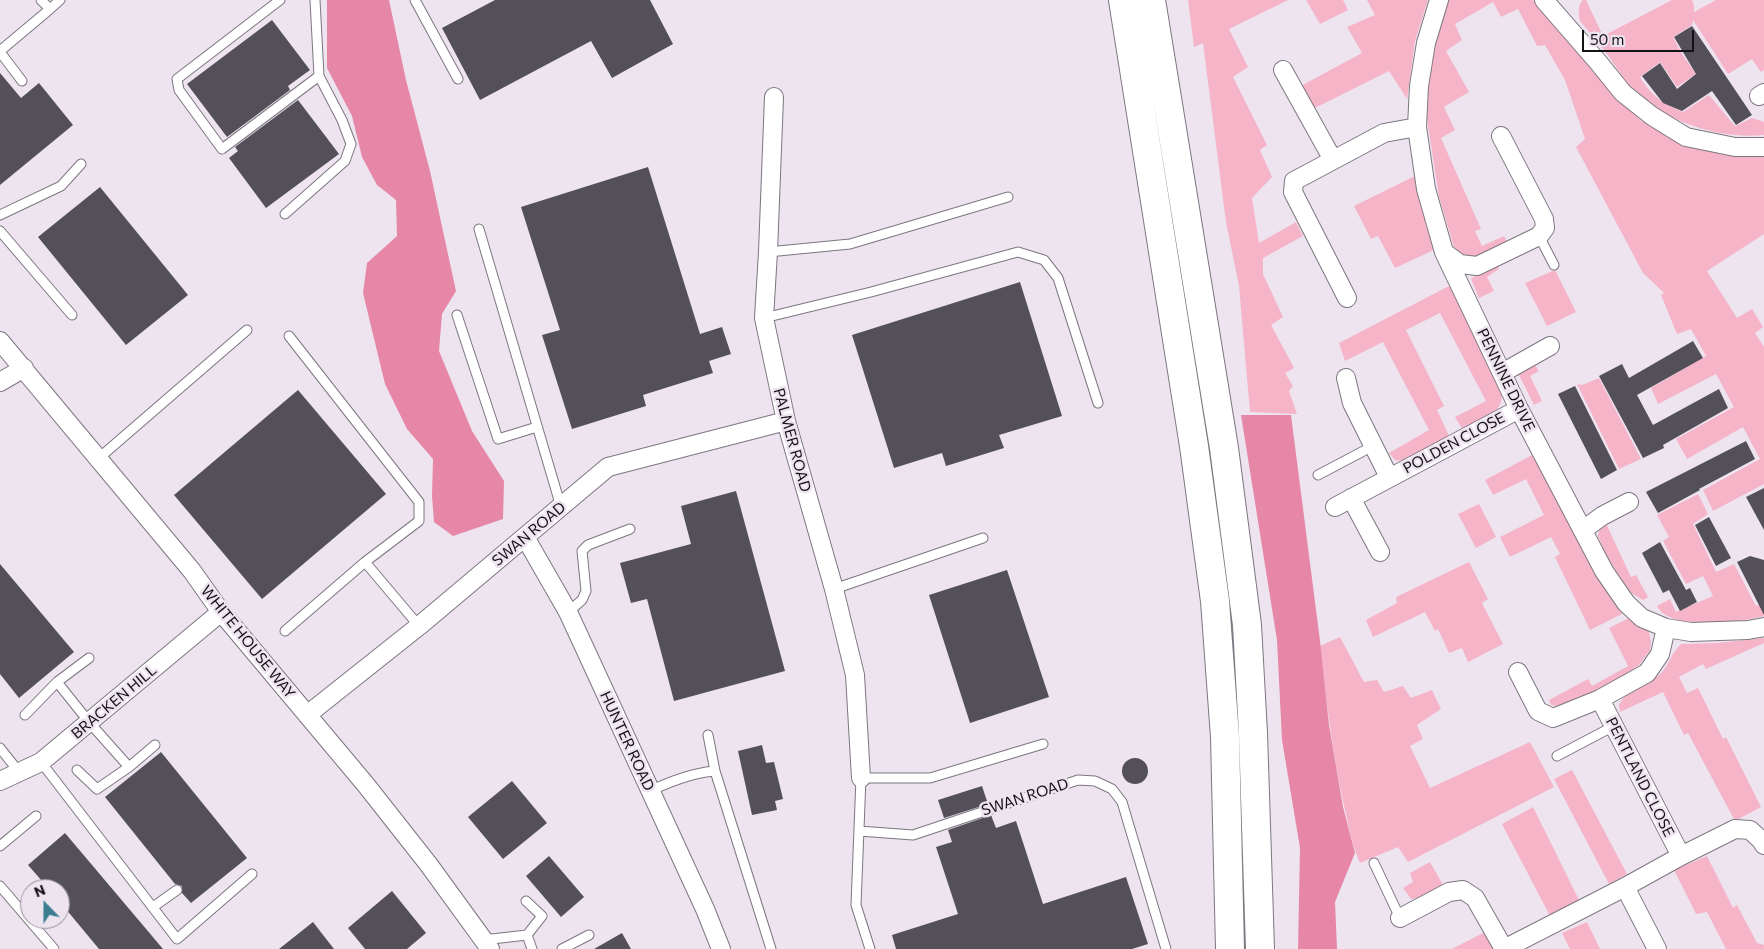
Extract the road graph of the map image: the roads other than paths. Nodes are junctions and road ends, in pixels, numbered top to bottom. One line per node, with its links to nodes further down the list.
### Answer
1 (42, 0): 10 (lane)
2 (60, 0): 10 (lane)
3 (280, 0): 13 (lane)
4 (315, 0): 13 (lane)
5 (414, 0): 14 (lane)
6 (1123, 0): 112 (highway)
7 (1151, 0): 113 (highway)
8 (1439, 0): 17 (street, PENNINE DRIVE)
9 (1553, 3): 19 (street)
10 (50, 9): 11 (lane)
11 (0, 52): 15 (lane)
12 (1283, 70): 20 (street)
13 (319, 76): 23 (lane)
14 (458, 79)
15 (22, 81)
16 (774, 97): 28 (street, PALMER ROAD)
17 (1417, 127): 20 (street); 29 (street, PENNINE DRIVE)
18 (1501, 136): 27 (street)
19 (1764, 147)
20 (1333, 160): 31 (street)
21 (81, 164): 24 (lane)
22 (1008, 197): 28 (lane)
23 (285, 214)
24 (0, 215)
25 (479, 229): 46 (lane)
26 (0, 231): 32 (lane)
27 (1539, 236): 29 (street); 30 (lane)
28 (768, 252): 34 (street, PALMER ROAD)
29 (1444, 252): 40 (street, PENNINE DRIVE)
30 (1554, 265)
31 (1348, 298)
32 (72, 315)
33 (457, 315): 46 (lane)
34 (764, 318): 43 (lane); 45 (street, PALMER ROAD)
35 (246, 330): 48 (lane)
36 (289, 336): 60 (lane)
37 (0, 341): 39 (street, WHITE HOUSE WAY)
38 (1550, 346): 40 (street)
39 (24, 368): 42 (street); 48 (street, WHITE HOUSE WAY)
40 (1502, 372): 44 (street, PENNINE DRIVE)
41 (1346, 378): 47 (street, POLDEN CLOSE)
42 (0, 382)
43 (1098, 403)
44 (1519, 408): 50 (street, POLDEN CLOSE); 56 (street, PENNINE DRIVE)
45 (786, 421): 53 (street, SWAN ROAD); 61 (street, PALMER ROAD)
46 (537, 427): 53 (lane)
47 (1373, 446): 49 (lane); 50 (street, POLDEN CLOSE)
48 (99, 458): 62 (street, WHITE HOUSE WAY)
49 (1318, 475)
50 (1390, 477): 51 (street, POLDEN CLOSE)
51 (1352, 498): 54 (street, POLDEN CLOSE); 59 (street)
52 (1629, 502): 56 (street)
53 (561, 507): 57 (street, SWAN ROAD)
54 (1334, 507)
55 (630, 529): 63 (lane)
56 (1583, 530): 66 (street, PENNINE DRIVE)
57 (525, 537): 63 (street, HUNTER ROAD); 64 (street, SWAN ROAD)
58 (983, 538): 61 (lane)
59 (1380, 552)
60 (365, 562): 64 (lane); 67 (lane)
61 (834, 588): 86 (street, PALMER ROAD)
62 (221, 612): 73 (street, WHITE HOUSE WAY); 74 (street, BRACKEN HILL)
63 (568, 612): 88 (street, HUNTER ROAD)
64 (418, 626): 73 (street, SWAN ROAD)
65 (1764, 627): 66 (street, PENNINE DRIVE)
66 (1666, 628): 71 (street, PENTLAND CLOSE)
67 (284, 631)
68 (89, 658): 70 (lane)
69 (1518, 672): 71 (street, PENTLAND CLOSE)
70 (57, 682): 72 (lane); 74 (lane)
71 (1600, 699): 75 (street, PENTLAND CLOSE)
72 (25, 715)
73 (307, 715): 104 (street, WHITE HOUSE WAY)
74 (89, 722): 81 (street, BRACKEN HILL); 82 (lane)
75 (1614, 726): 80 (lane); 93 (street, PENTLAND CLOSE)
76 (708, 735): 84 (lane)
77 (1044, 744): 86 (lane)
78 (155, 745): 82 (lane)
79 (0, 748): 85 (lane)
80 (1557, 756)
81 (41, 762): 85 (street, BRACKEN HILL); 100 (lane)
82 (129, 768): 83 (lane)
83 (77, 770)
84 (715, 771): 88 (lane); 109 (lane)
85 (19, 772): 87 (street, BRACKEN HILL)
86 (861, 778): 90 (lane)
87 (0, 781)
88 (650, 791): 108 (street, HUNTER ROAD)
89 (36, 816): 92 (lane)
90 (859, 832): 110 (lane); 111 (lane, SWAN ROAD)
91 (1764, 845): 93 (street)
92 (0, 846)
93 (1681, 856): 97 (street)
94 (1374, 863): 101 (lane)
95 (252, 874): 100 (lane)
96 (0, 886): 105 (lane)
97 (1625, 887): 101 (street); 114 (street)
98 (177, 890): 100 (lane)
99 (526, 901): 102 (lane)
100 (152, 907)
101 (1400, 918)
102 (527, 935): 104 (lane); 106 (lane)
103 (589, 935): 107 (lane)
104 (486, 944)
105 (54, 949)
106 (532, 949)
107 (562, 949)
108 (722, 949)
109 (771, 949)
110 (870, 949)
111 (1166, 949)
112 (1230, 949)
113 (1260, 949)
114 (1657, 949)

